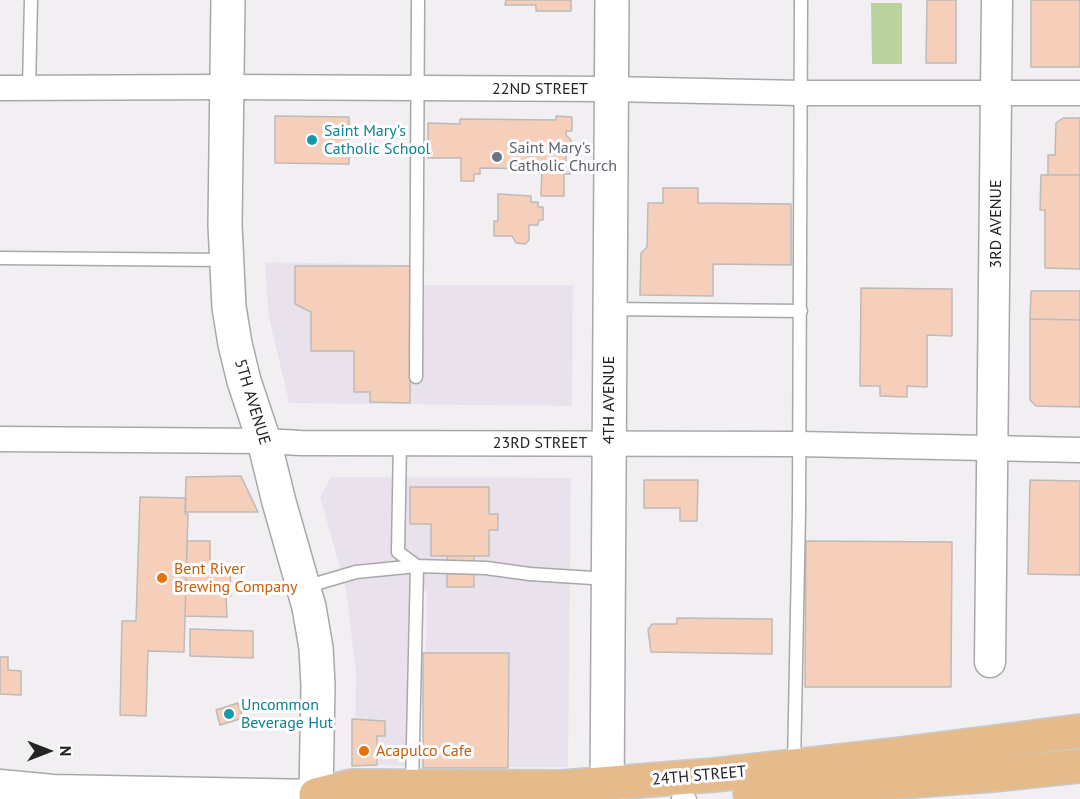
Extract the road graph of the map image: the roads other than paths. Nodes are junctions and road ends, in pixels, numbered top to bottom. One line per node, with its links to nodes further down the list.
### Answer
1 (31, 0): 9 (lane)
2 (228, 0): 7 (main road, 5TH AVENUE)
3 (418, 0): 10 (lane)
4 (612, 0): 11 (main road, 4TH AVENUE)
5 (801, 0): 13 (lane)
6 (997, 0): 12 (street, 3RD AVENUE)
7 (226, 87): 9 (street, 22ND STREET); 10 (street, 22ND STREET); 16 (main road, 5TH AVENUE)
8 (0, 88): 9 (street, 22ND STREET)
9 (29, 88)
10 (417, 89): 11 (street, 22ND STREET); 19 (lane)
11 (610, 89): 13 (street, 22ND STREET); 17 (main road, 4TH AVENUE)
12 (996, 92): 13 (street, 22ND STREET); 14 (street, 22ND STREET); 25 (street, 3RD AVENUE)
13 (801, 93): 18 (lane)
14 (1080, 93)
15 (0, 258): 16 (lane)
16 (225, 260): 21 (main road, 5TH AVENUE)
17 (610, 309): 18 (lane); 23 (main road, 4TH AVENUE)
18 (801, 311): 24 (lane)
19 (416, 377)
20 (0, 439): 21 (street, 23RD STREET)
21 (264, 441): 22 (street, 23RD STREET); 29 (main road, 5TH AVENUE)
22 (399, 442): 23 (street, 23RD STREET); 27 (lane)
23 (609, 443): 24 (street, 23RD STREET); 28 (main road, 4TH AVENUE)
24 (799, 444): 25 (street, 23RD STREET); 33 (lane)
25 (993, 449): 26 (street, 23RD STREET); 30 (street, 3RD AVENUE)
26 (1080, 450)
27 (417, 566): 28 (lane); 29 (lane); 36 (lane)
28 (608, 579): 35 (main road, 4TH AVENUE)
29 (304, 588): 38 (main road, 5TH AVENUE)
30 (990, 662)
31 (1080, 731): 33 (main road, 24TH STREET)
32 (1080, 766): 39 (main road, 24TH STREET)
33 (794, 767): 35 (main road, 24TH STREET)
34 (0, 785): 37 (street, 24TH STREET)
35 (607, 791): 36 (main road, 24TH STREET)
36 (412, 793): 38 (main road, 24TH STREET)
37 (156, 796): 38 (street, 24TH STREET)
38 (320, 798)
39 (678, 799)

